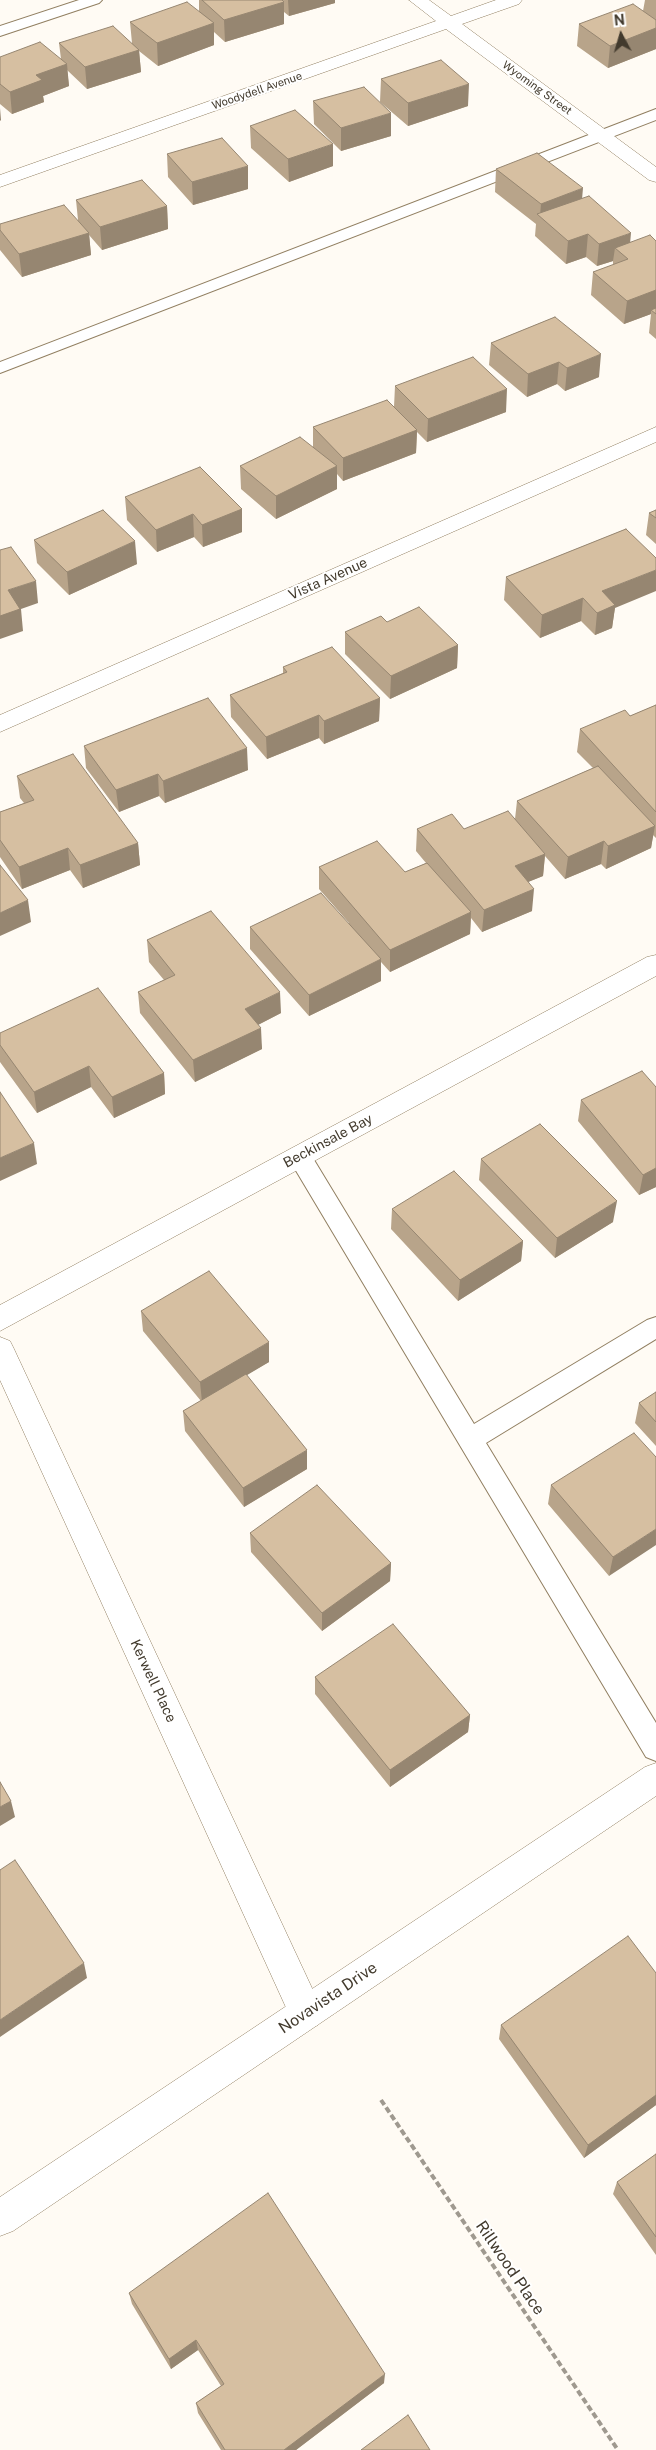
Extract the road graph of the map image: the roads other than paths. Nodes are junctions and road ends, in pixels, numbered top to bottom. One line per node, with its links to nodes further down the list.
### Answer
1 (94, 0): 5 (lane)
2 (418, 0): 4 (street, Wyoming Street)
3 (513, 0): 4 (street, Woodydell Avenue)
4 (450, 23): 7 (street, Wyoming Street); 9 (street, Woodydell Avenue)
5 (0, 32)
6 (656, 114): 7 (lane)
7 (601, 136): 8 (street, Wyoming Street); 10 (lane)
8 (656, 176)
9 (0, 182)
10 (0, 368)
11 (656, 434): 12 (street, Vista Avenue)
12 (0, 724)
13 (656, 964): 14 (street, Beckinsale Bay)
14 (300, 1156): 15 (street, Beckinsale Bay); 18 (lane)
15 (0, 1319)
16 (656, 1327): 18 (lane)
17 (0, 1349): 21 (street, Kerwell Place)
18 (470, 1439): 19 (lane)
19 (656, 1748)
20 (656, 1778): 21 (street, Novavista Drive)
21 (306, 2014): 22 (street, Novavista Drive)
22 (0, 2218)

